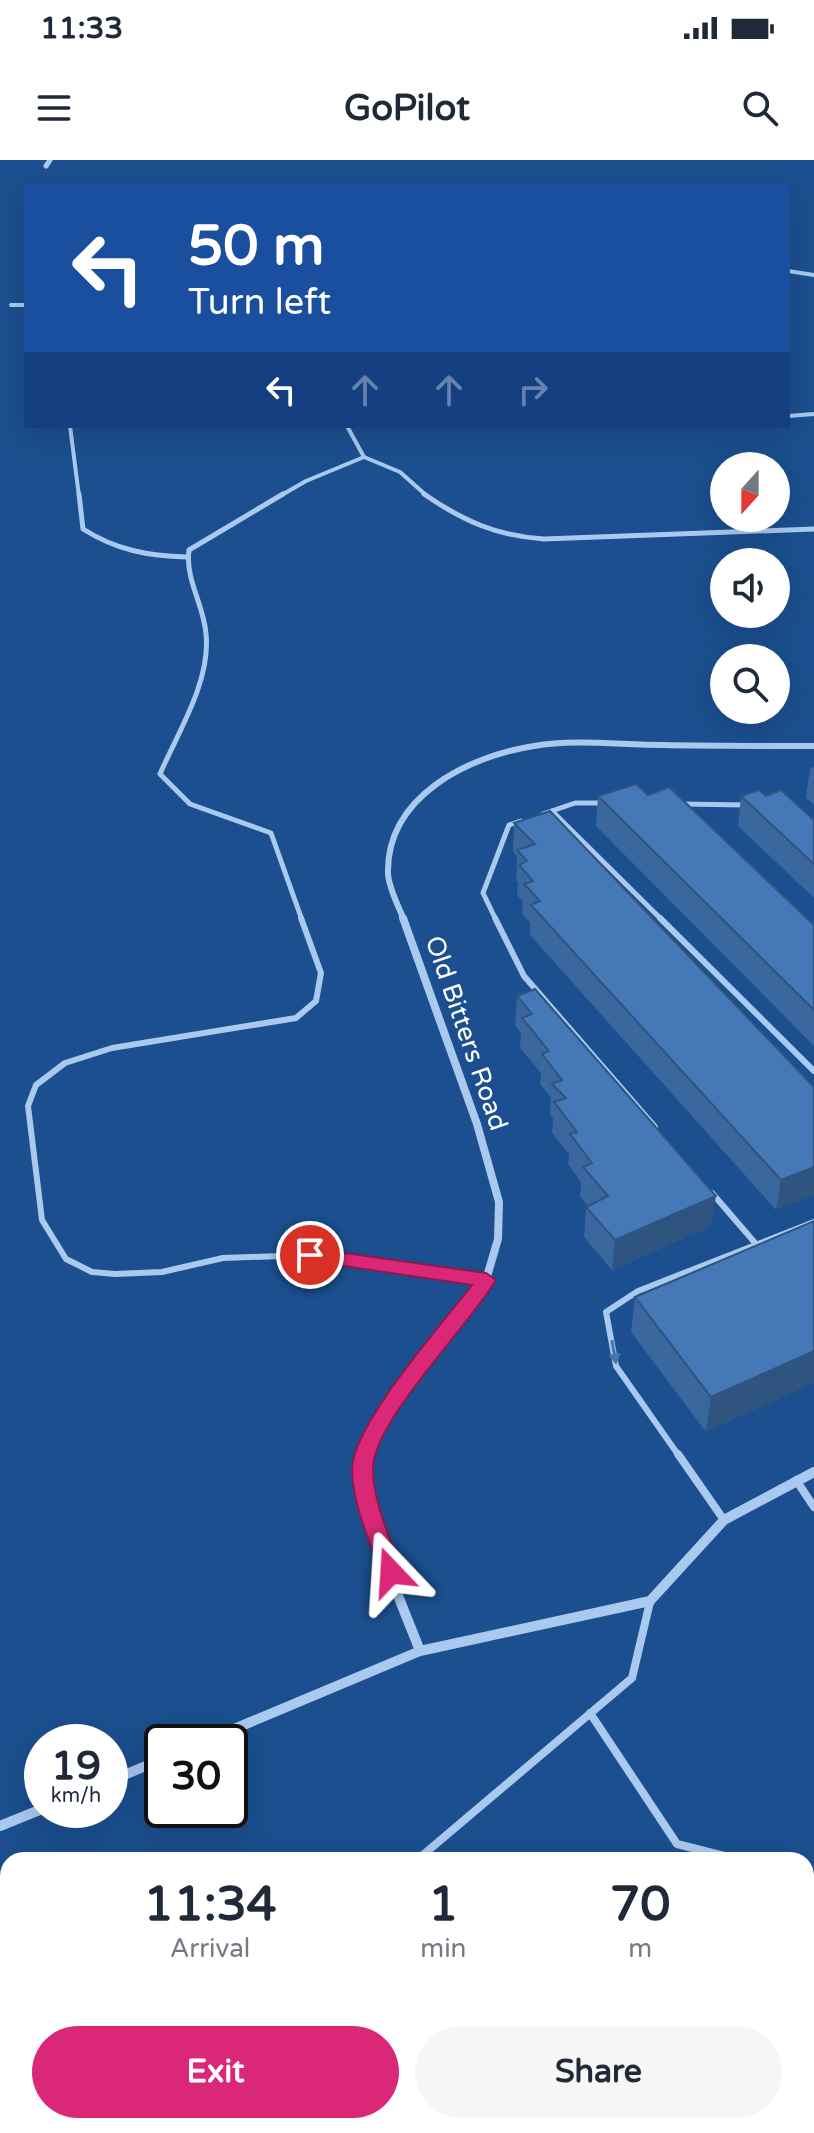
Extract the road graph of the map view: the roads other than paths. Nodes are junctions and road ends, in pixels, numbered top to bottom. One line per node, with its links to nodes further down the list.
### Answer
1 (790, 271): 2 (lane)
2 (814, 275)
3 (11, 305): 4 (lane)
4 (24, 305)
5 (814, 414): 6 (lane)
6 (790, 416)
7 (70, 428): 11 (lane)
8 (348, 428): 9 (lane)
9 (364, 457): 10 (lane); 11 (lane)
10 (814, 529)
11 (187, 557): 26 (lane)
12 (814, 746): 26 (street, Old Bitters Road)
13 (621, 803): 17 (lane)
14 (667, 804): 15 (lane)
15 (683, 804): 16 (lane); 19 (lane)
16 (756, 805)
17 (552, 811): 18 (lane); 21 (lane)
18 (538, 815)
19 (693, 815)
20 (523, 820): 22 (lane)
21 (814, 1071)
22 (666, 1139)
23 (706, 1186): 25 (lane)
24 (814, 1222): 25 (lane)
25 (756, 1244): 30 (lane, one-way to 30)
26 (486, 1280): 32 (street, Old Bitters Road)
27 (814, 1472): 28 (street)
28 (796, 1480): 29 (lane); 30 (street)
29 (814, 1507)
30 (724, 1520): 31 (street)
31 (650, 1601): 32 (street); 33 (lane)
32 (420, 1651): 34 (street)
33 (590, 1713): 37 (lane); 38 (lane)
34 (246, 1724)
35 (24, 1816): 36 (street)
36 (0, 1826)
37 (426, 1852)
38 (708, 1852)

